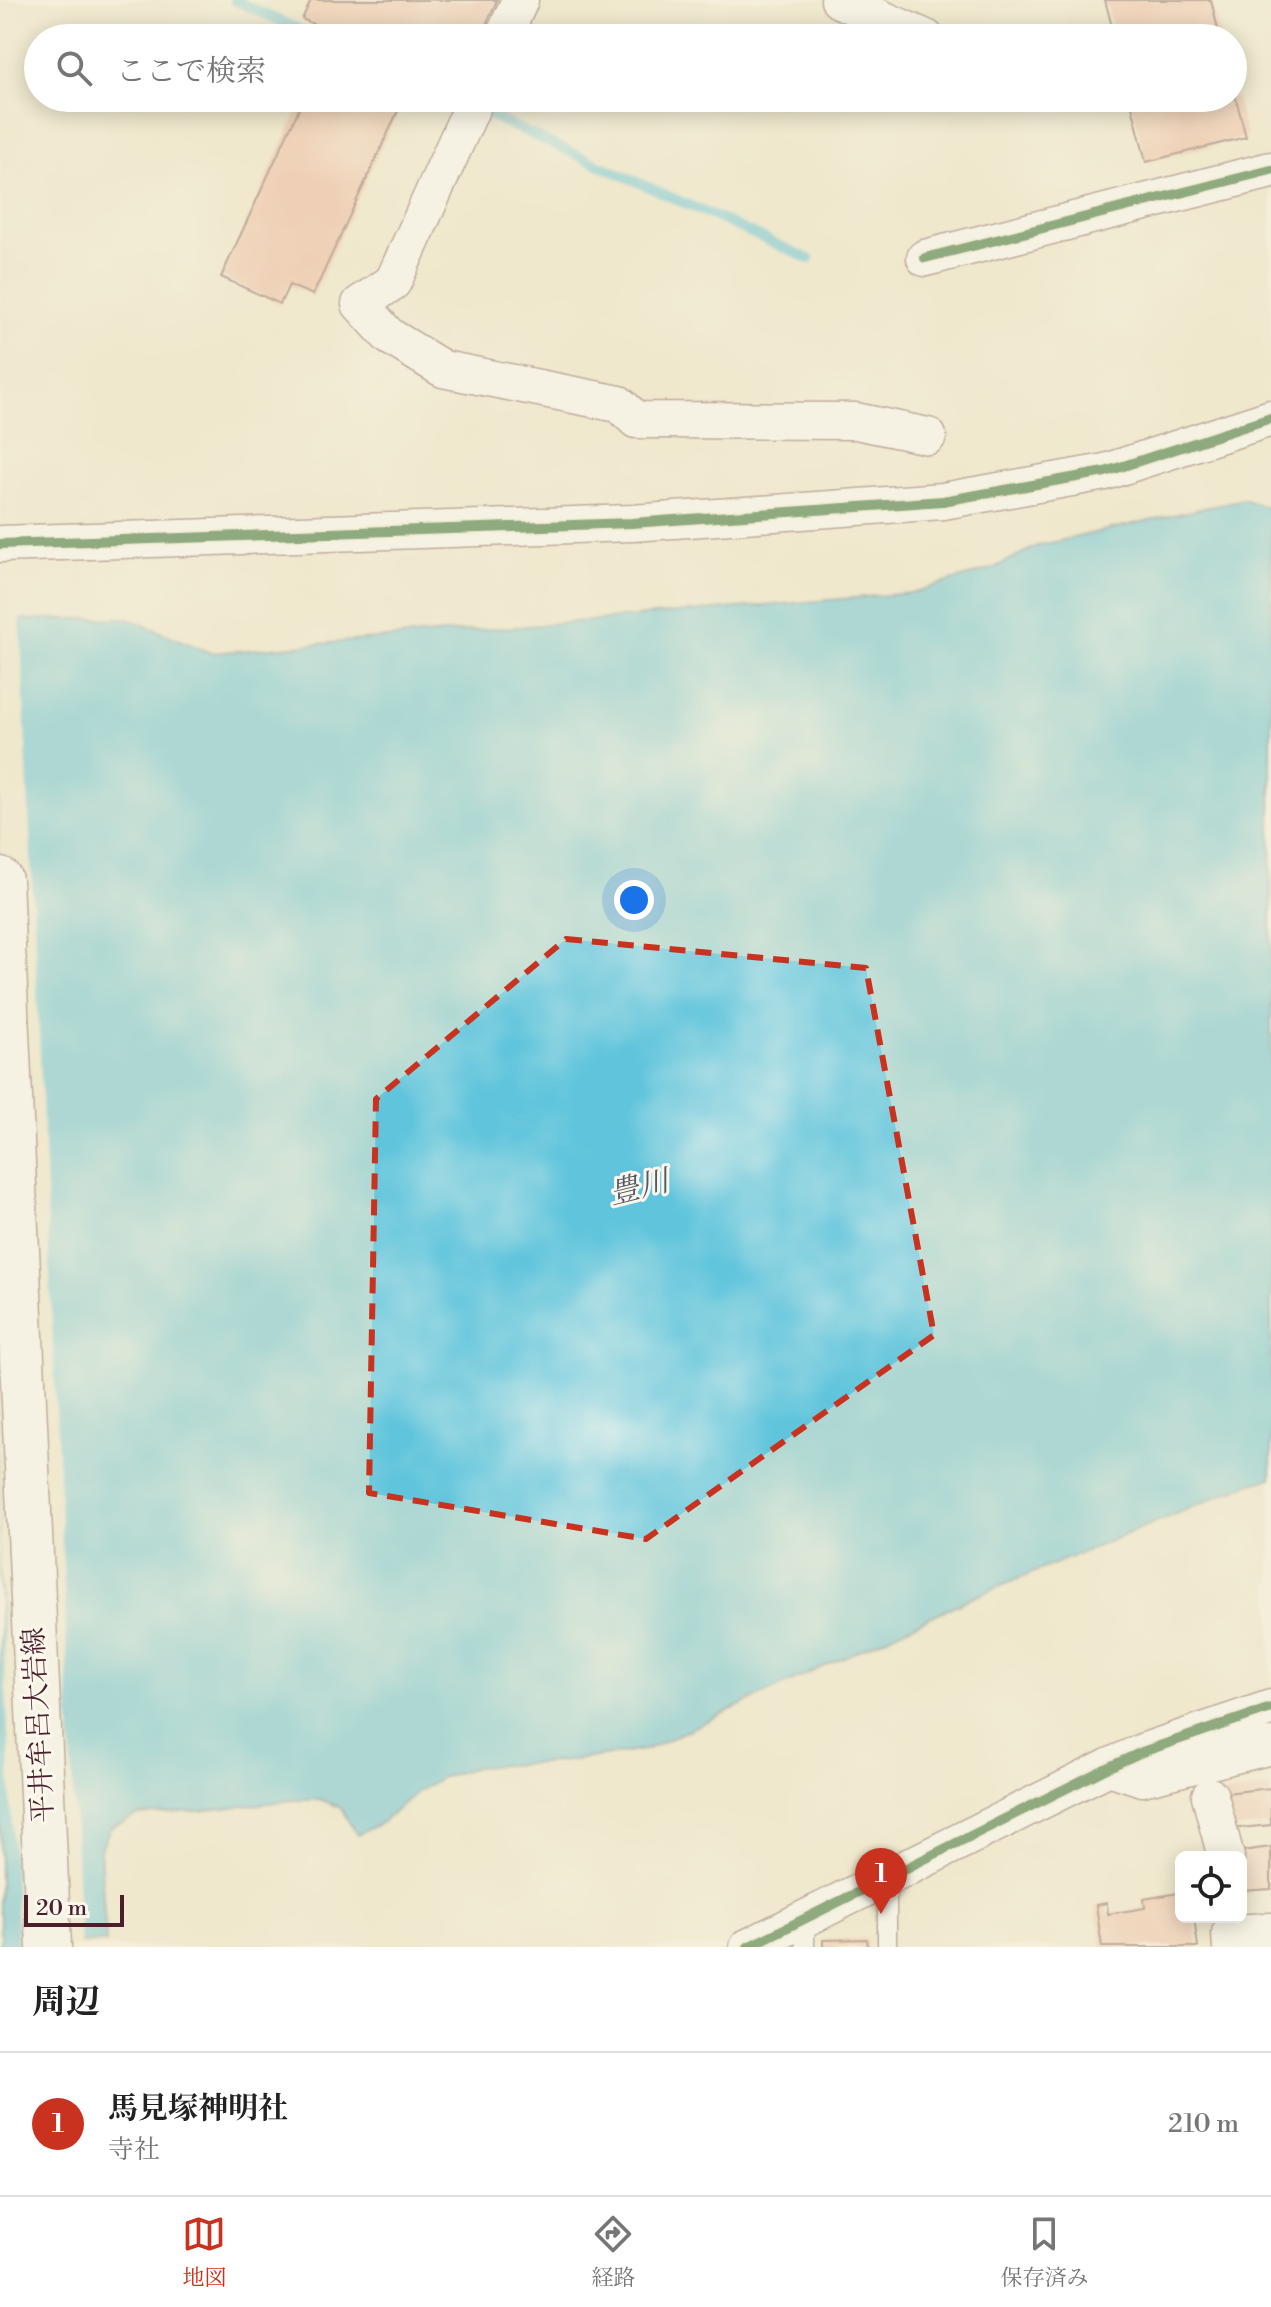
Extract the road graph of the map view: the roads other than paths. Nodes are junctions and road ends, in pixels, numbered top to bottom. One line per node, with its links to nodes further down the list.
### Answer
1 (520, 0): 3 (street)
2 (839, 0): 4 (street)
3 (509, 24)
4 (894, 24)
5 (470, 112): 9 (street)
6 (1271, 170): 7 (street)
7 (925, 258)
8 (1271, 418): 10 (street)
9 (928, 436)
10 (0, 544)
11 (0, 880): 21 (main road, 平井牟呂大岩線)
12 (1271, 1708): 14 (street)
13 (1271, 1746): 14 (street)
14 (1109, 1767): 17 (street)
15 (1210, 1796): 16 (street)
16 (1224, 1851)
17 (887, 1877): 19 (street); 23 (lane)
18 (1271, 1931): 20 (street)
19 (805, 1932): 22 (street)
20 (1230, 1932)
21 (49, 1947)
22 (748, 1947)
23 (887, 1947)

